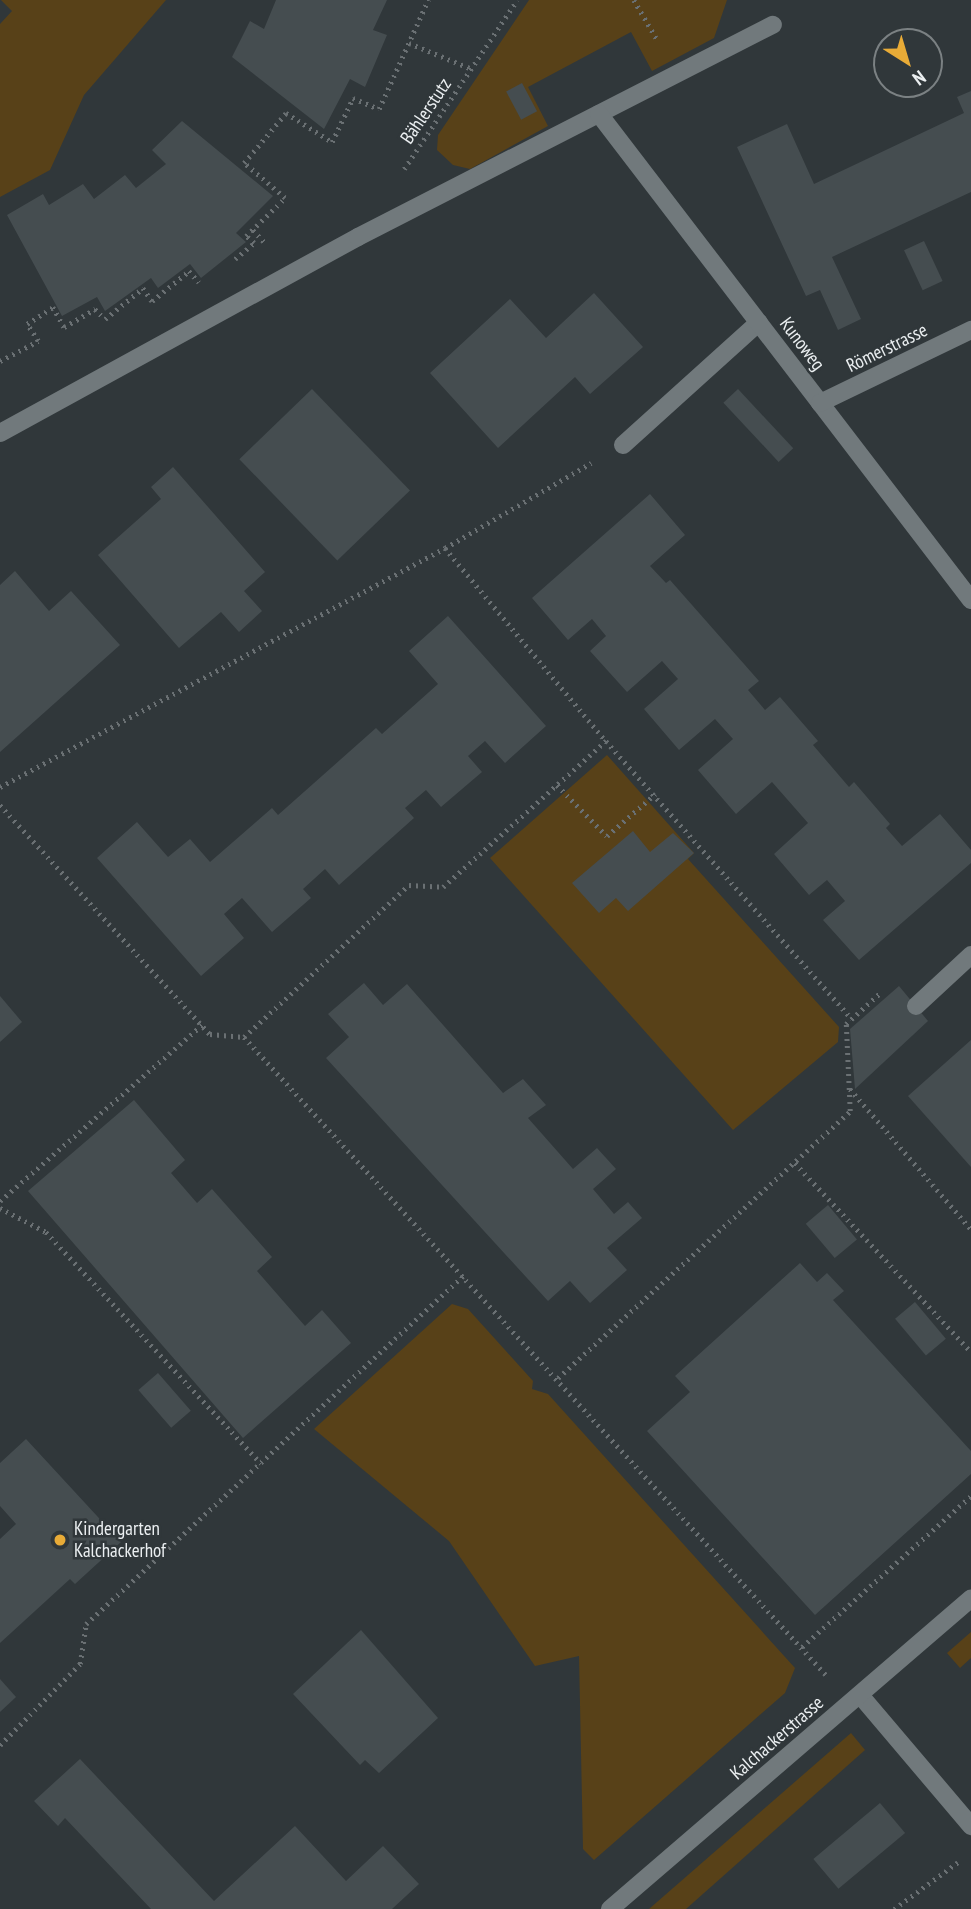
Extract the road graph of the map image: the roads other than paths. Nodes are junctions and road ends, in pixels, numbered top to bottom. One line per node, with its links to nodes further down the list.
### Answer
1 (773, 25): 2 (street)
2 (599, 114): 3 (street, Kunoweg); 6 (street)
3 (759, 322): 5 (street, Kunoweg); 7 (street)
4 (971, 330): 5 (street, Römerstrasse)
5 (820, 403): 8 (street, Kunoweg)
6 (0, 433)
7 (623, 445)
8 (971, 600)
9 (971, 955): 10 (street)
10 (916, 1006)
11 (971, 1599): 12 (street, Kalchackerstrasse)
12 (855, 1699): 13 (street); 14 (street, Kalchackerstrasse)
13 (971, 1826)
14 (610, 1909)

